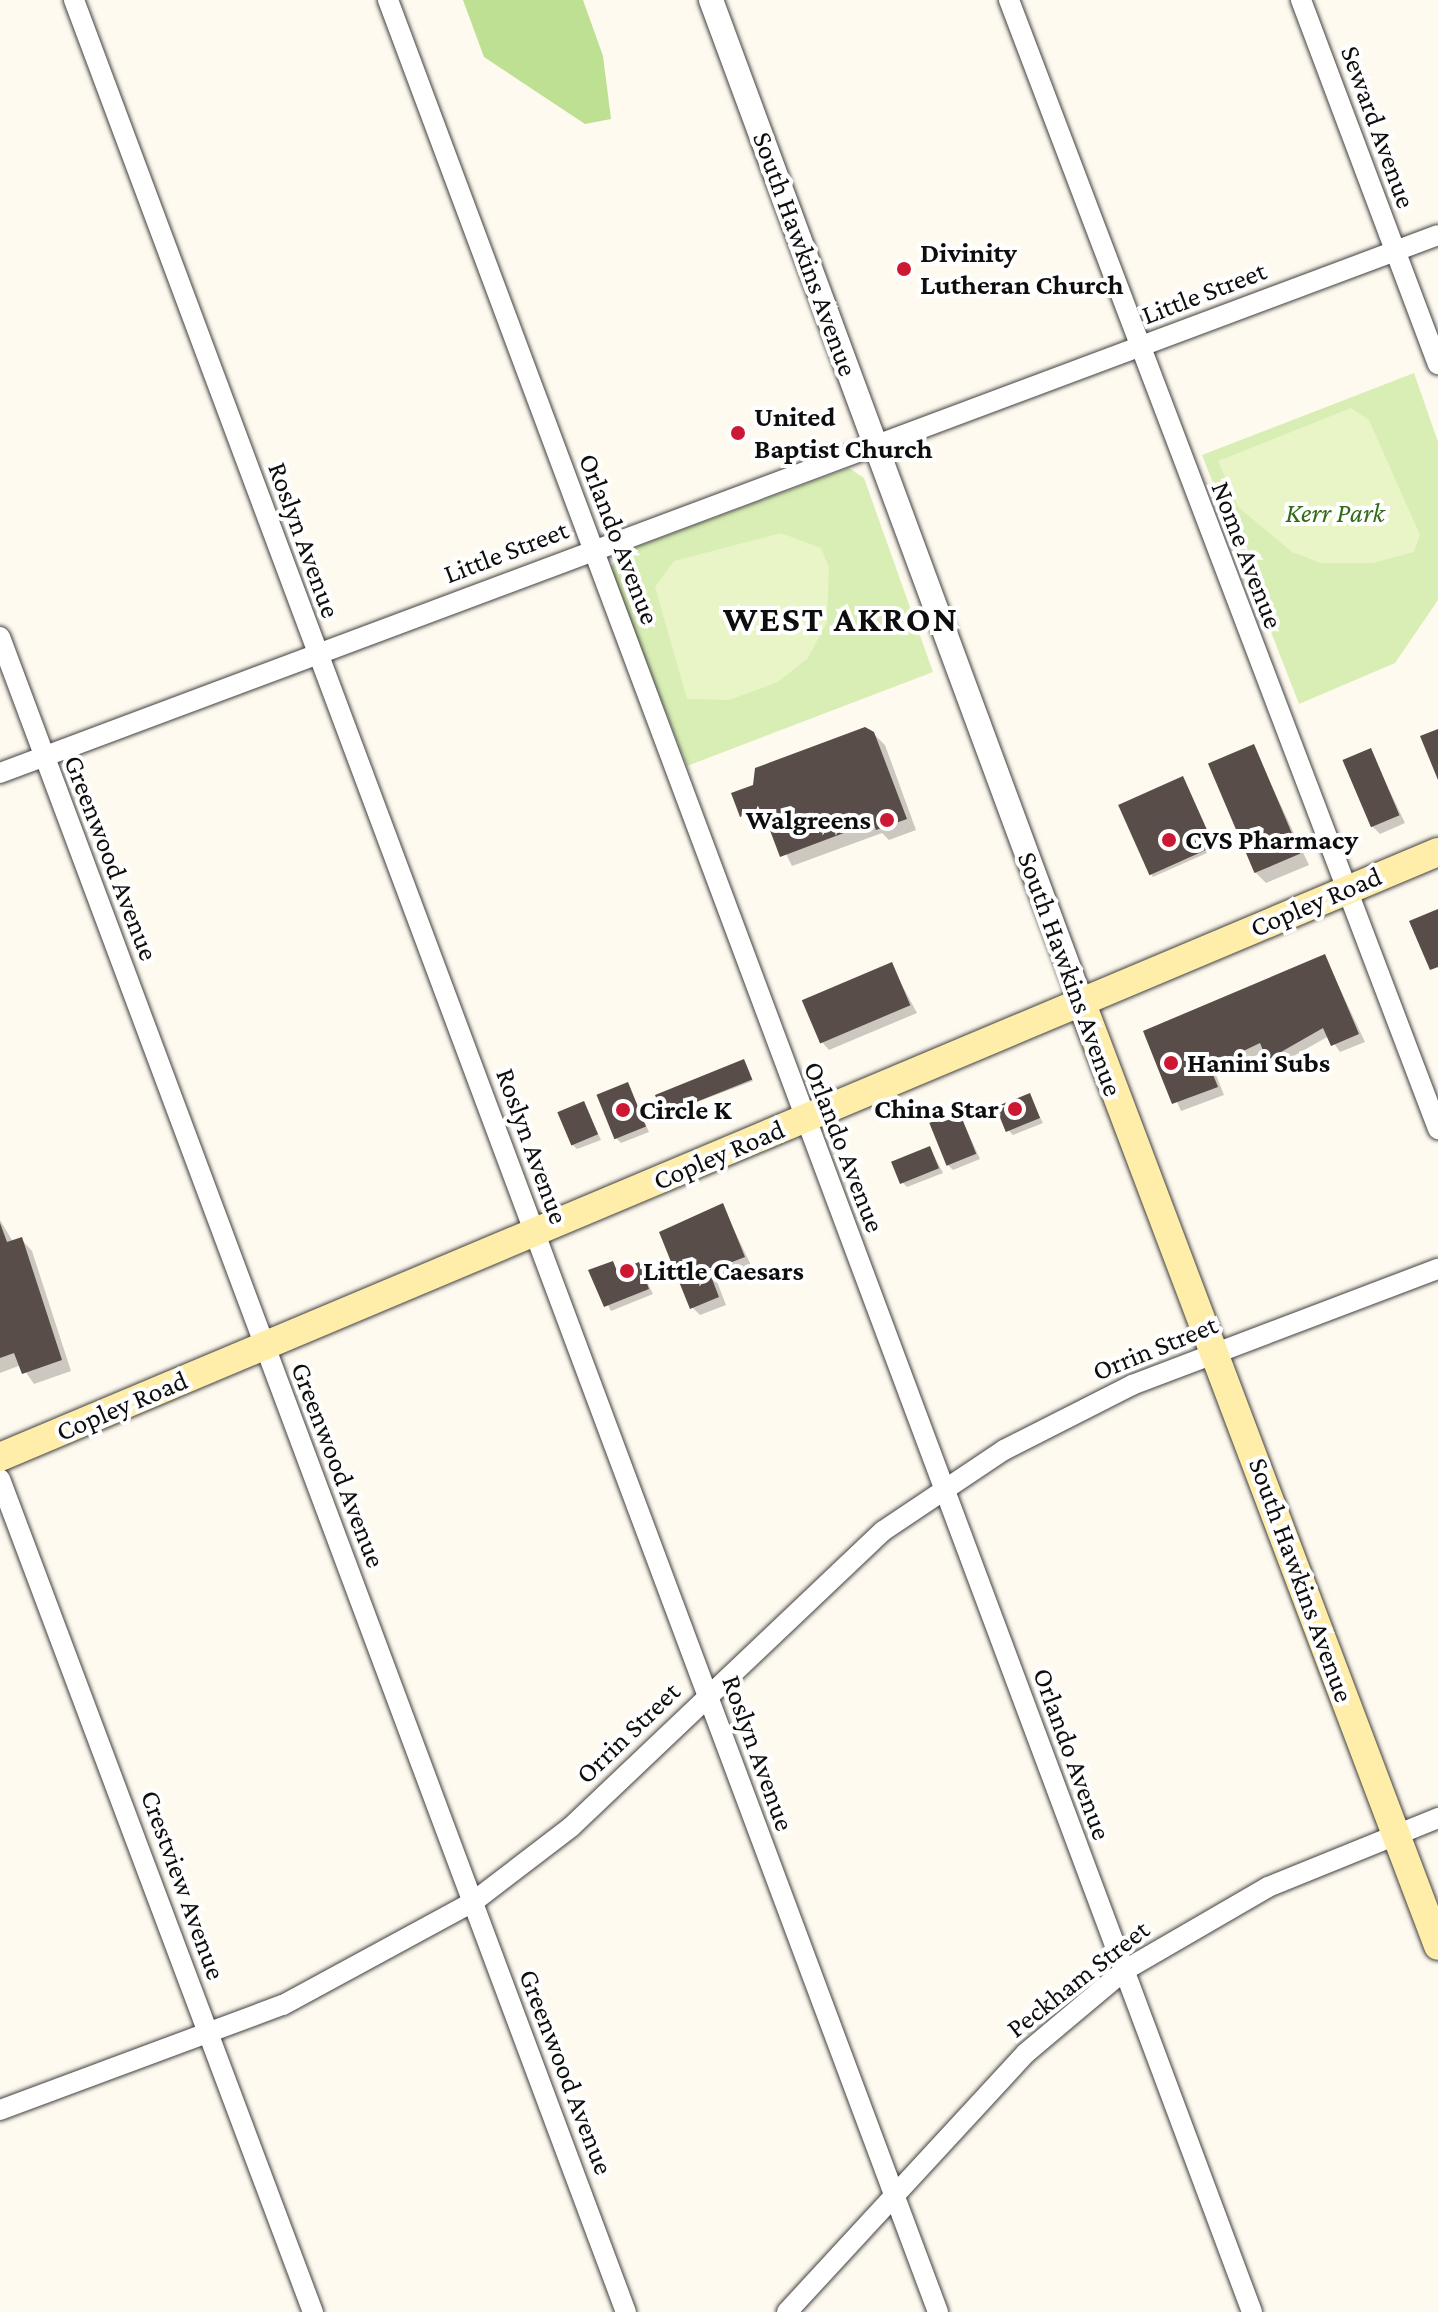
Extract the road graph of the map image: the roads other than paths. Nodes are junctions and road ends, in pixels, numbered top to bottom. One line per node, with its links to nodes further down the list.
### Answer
1 (74, 0): 13 (street, Roslyn Avenue)
2 (388, 0): 11 (street, Orlando Avenue)
3 (711, 0): 10 (street, South Hawkins Avenue)
4 (1009, 0): 8 (street, Nome Avenue)
5 (1301, 0): 7 (street, Seward Avenue)
6 (1438, 235): 7 (street, Little Street)
7 (1395, 251): 8 (street, Little Street); 9 (street, Seward Avenue)
8 (1139, 347): 10 (street, Little Street); 17 (street, Nome Avenue)
9 (1438, 364)
10 (875, 444): 11 (street, Little Street); 18 (street, South Hawkins Avenue)
11 (593, 549): 13 (street, Little Street); 19 (street, Orlando Avenue)
12 (0, 637): 14 (street, Greenwood Avenue)
13 (317, 653): 14 (street, Little Street); 21 (street, Roslyn Avenue)
14 (43, 757): 15 (street, Little Street); 23 (street, Greenwood Avenue)
15 (0, 773)
16 (1438, 852): 17 (main road, Copley Road)
17 (1348, 889): 18 (main road, Copley Road); 20 (street, Nome Avenue)
18 (1081, 1001): 19 (main road, Copley Road); 24 (main road, South Hawkins Avenue)
19 (804, 1119): 21 (main road, Copley Road); 27 (street, Orlando Avenue)
20 (1438, 1129)
21 (534, 1234): 23 (main road, Copley Road); 28 (street, Roslyn Avenue)
22 (1438, 1269): 24 (street, Orrin Street)
23 (263, 1347): 25 (main road, Copley Road); 31 (street, Greenwood Avenue)
24 (1215, 1353): 27 (street, Orrin Street); 30 (main road, South Hawkins Avenue)
25 (0, 1457)
26 (0, 1479): 34 (street, Crestview Avenue)
27 (941, 1488): 28 (street, Orrin Street); 33 (street, Orlando Avenue)
28 (707, 1695): 31 (street, Orrin Street); 36 (street, Roslyn Avenue)
29 (1438, 1818): 30 (street, Peckham Street)
30 (1396, 1834): 32 (main road, South Hawkins Avenue); 33 (street, Peckham Street)
31 (473, 1902): 34 (street, Orrin Street); 38 (street, Greenwood Avenue)
32 (1438, 1946)
33 (1125, 1970): 36 (street, Peckham Street); 41 (street, Orlando Avenue)
34 (208, 2034): 35 (street, Orrin Street); 37 (street, Crestview Avenue)
35 (0, 2110)
36 (894, 2196): 39 (street, Peckham Street); 40 (street, Roslyn Avenue)
37 (313, 2312)
38 (626, 2312)
39 (787, 2312)
40 (938, 2312)
41 (1252, 2312)

